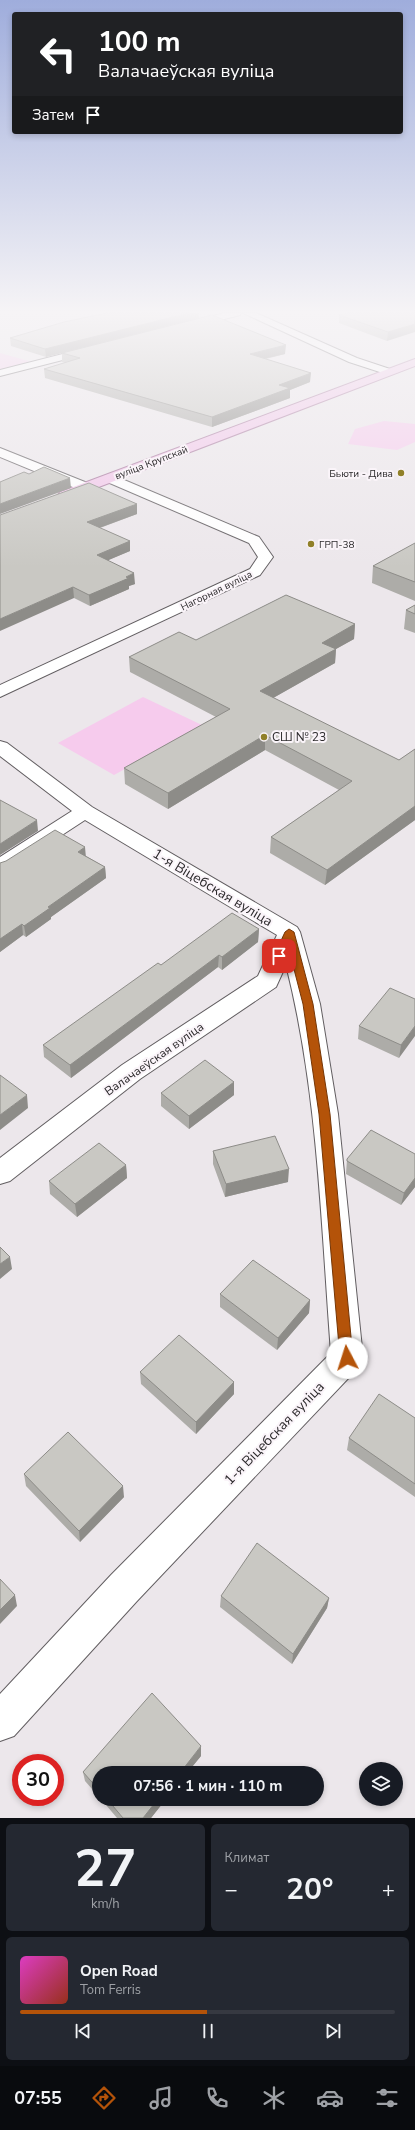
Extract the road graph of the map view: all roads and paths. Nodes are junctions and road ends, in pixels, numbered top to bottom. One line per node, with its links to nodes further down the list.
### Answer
1 (321, 398): 3 (main road, вуліца Крупскай)
2 (0, 452): 4 (street)
3 (110, 478): 4 (main road, вуліца Крупскай); 6 (street, Нагорная вуліца)
4 (85, 487): 5 (main road, вуліца Крупскай)
5 (50, 501)
6 (0, 692)
7 (0, 747): 8 (street, 1-я Віцебская вуліца)
8 (85, 811): 9 (street); 10 (street, 1-я Віцебская вуліца)
9 (0, 866)
10 (289, 932): 11 (street, Валачаеўская вуліца); 12 (street, 1-я Віцебская вуліца)
11 (0, 1174)
12 (0, 1722)

